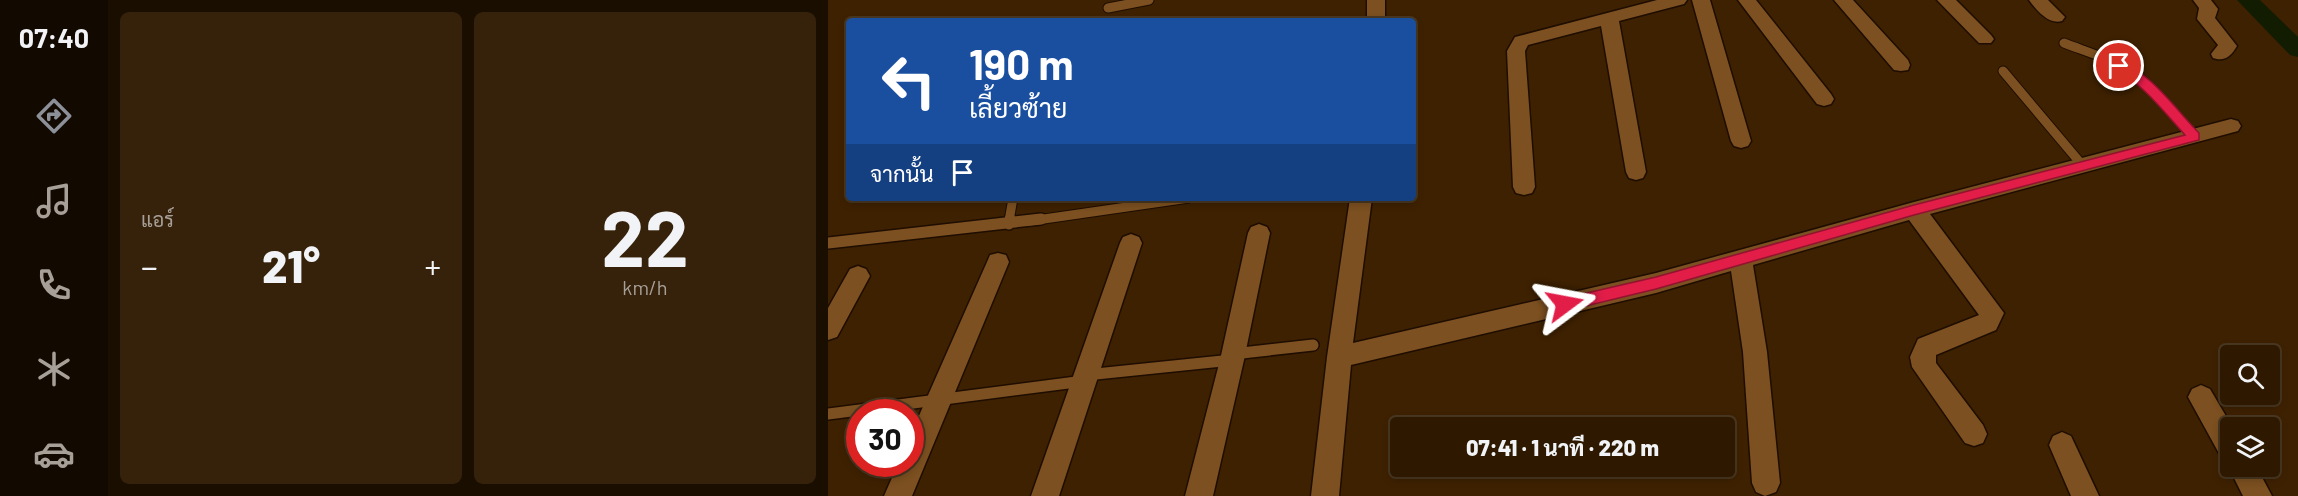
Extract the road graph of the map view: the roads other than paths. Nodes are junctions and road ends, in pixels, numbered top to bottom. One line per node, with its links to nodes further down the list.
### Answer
1 (1149, 0): 10 (lane)
2 (1376, 0): 12 (street)
3 (1678, 0): 13 (street)
4 (1701, 0): 22 (street)
5 (1747, 0): 19 (street)
6 (1843, 0): 17 (street)
7 (1946, 0): 14 (street)
8 (2038, 0): 11 (street)
9 (2202, 0): 16 (street)
10 (1108, 8)
11 (2056, 17)
12 (1376, 18)
13 (1609, 18): 24 (street); 25 (street)
14 (1985, 39)
15 (2064, 43): 21 (lane)
16 (2220, 54)
17 (1901, 65)
18 (2002, 71): 23 (lane)
19 (1824, 99)
20 (2231, 126): 21 (street)
21 (2194, 137): 23 (street)
22 (1741, 141)
23 (2083, 166): 29 (street)
24 (1636, 172)
25 (1524, 188)
26 (1013, 201): 30 (lane)
27 (1168, 201): 30 (lane)
28 (1361, 201): 40 (street)
29 (1914, 210): 34 (street); 46 (street)
30 (1009, 224): 32 (lane)
31 (1259, 233): 39 (street)
32 (828, 243)
33 (1131, 243): 41 (street)
34 (1741, 259): 40 (street); 49 (street)
35 (998, 262): 43 (street)
36 (858, 276): 37 (street)
37 (828, 330)
38 (1313, 345): 39 (lane)
39 (1232, 357): 41 (lane); 52 (street)
40 (1339, 357): 53 (street)
41 (1085, 378): 43 (lane); 51 (street)
42 (2201, 397): 45 (street)
43 (939, 399): 44 (lane); 50 (street)
44 (828, 414)
45 (2220, 430)
46 (1974, 434)
47 (2062, 445): 54 (street)
48 (2247, 477): 55 (street)
49 (1766, 483)
50 (898, 496)
51 (1045, 496)
52 (1199, 496)
53 (1325, 496)
54 (2085, 496)
55 (2258, 496)

